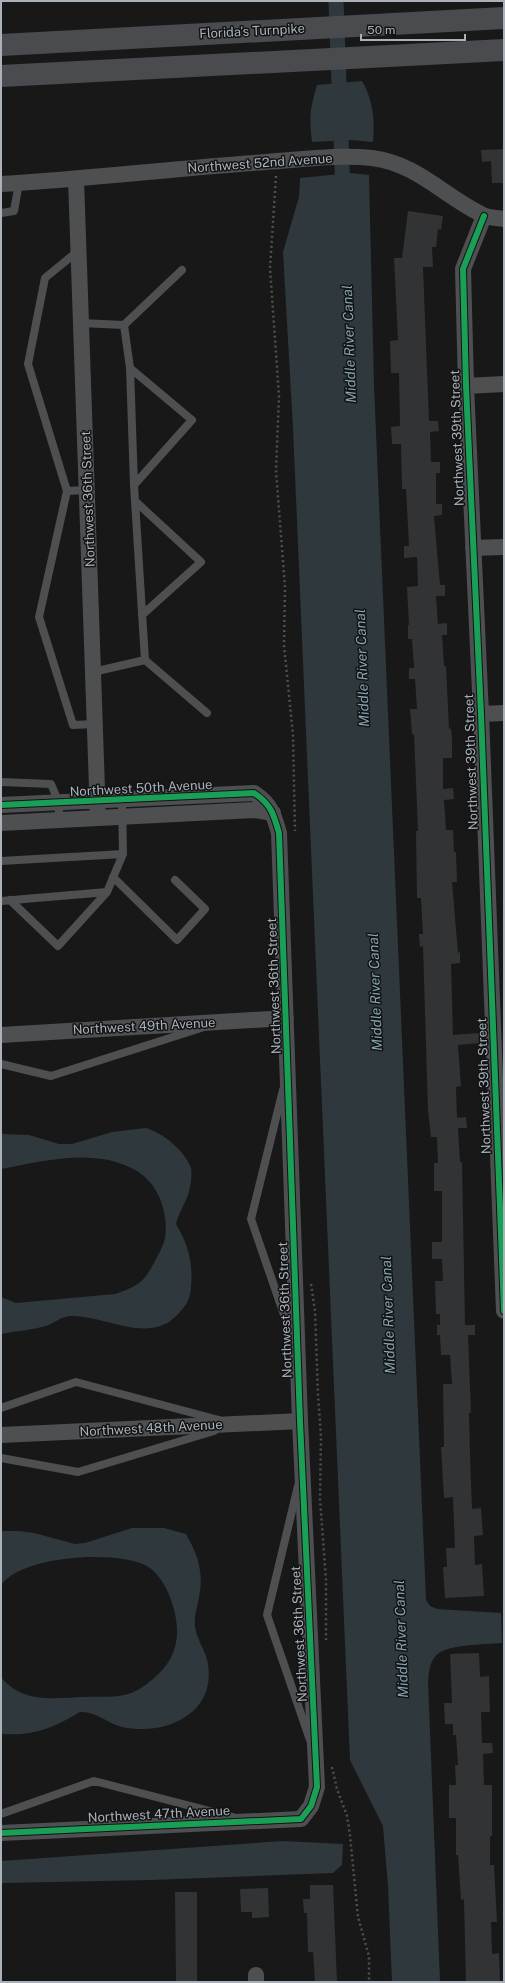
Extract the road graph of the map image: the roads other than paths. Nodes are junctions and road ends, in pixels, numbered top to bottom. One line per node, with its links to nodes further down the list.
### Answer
1 (504, 18): 2 (highway, Florida's Turnpike)
2 (1, 45)
3 (504, 50): 4 (highway)
4 (1, 76)
5 (76, 179): 6 (street, Northwest 52nd Avenue); 9 (street, Northwest 52nd Avenue); 11 (street, Northwest 36th Street)
6 (19, 183): 7 (street, Northwest 52nd Avenue); 8 (lane)
7 (1, 184)
8 (1, 213)
9 (484, 216): 10 (street, Northwest 52nd Avenue); 17 (street, Northwest 39th Street)
10 (504, 219)
11 (79, 251): 13 (street, Northwest 36th Street); 20 (lane)
12 (182, 270): 14 (lane)
13 (82, 323): 14 (lane); 19 (street, Northwest 36th Street)
14 (124, 325): 15 (lane)
15 (130, 368): 18 (lane); 18 (lane)
16 (504, 384): 17 (street)
17 (466, 386): 23 (street, Northwest 39th Street)
18 (134, 485): 21 (lane)
19 (87, 490): 20 (lane); 26 (street, Northwest 36th Street)
20 (67, 491): 30 (lane)
21 (135, 501): 24 (lane); 24 (lane)
22 (504, 547): 23 (street)
23 (473, 548): 29 (street, Northwest 39th Street)
24 (142, 615): 25 (lane)
25 (145, 660): 26 (lane); 27 (lane)
26 (93, 672): 30 (street, Northwest 36th Street)
27 (207, 713)
28 (504, 713): 29 (street)
29 (481, 714): 53 (street, Northwest 39th Street)
30 (95, 724): 33 (street, Northwest 36th Street)
31 (1, 782): 34 (lane)
32 (122, 800): 33 (street, Northwest 50th Avenue); 36 (street, Northwest 50th Avenue); 37 (lane)
33 (98, 801): 34 (street, Northwest 50th Avenue); 38 (street, Northwest 36th Street)
34 (59, 803): 35 (street, Northwest 50th Avenue); 39 (lane)
35 (1, 805)
36 (273, 813): 37 (street); 48 (street, Northwest 36th Street)
37 (124, 817): 38 (street); 41 (lane)
38 (98, 818): 39 (street)
39 (60, 820): 40 (street)
40 (1, 823)
41 (123, 854): 42 (lane); 43 (lane)
42 (1, 861)
43 (113, 877): 44 (lane); 45 (lane)
44 (175, 880)
45 (107, 892): 47 (lane); 47 (lane)
46 (1, 900): 47 (lane)
47 (10, 900)
48 (286, 1018): 49 (street, Northwest 49th Avenue); 52 (street, Northwest 36th Street)
49 (222, 1022): 50 (street, Northwest 49th Avenue); 51 (lane)
50 (1, 1034)
51 (1, 1064)
52 (288, 1070): 54 (street, Northwest 36th Street); 54 (lane)
53 (504, 1311)
54 (298, 1354): 56 (street, Northwest 36th Street)
55 (1, 1408): 57 (lane)
56 (300, 1421): 57 (street, Northwest 48th Avenue); 60 (street, Northwest 36th Street)
57 (236, 1424): 58 (street, Northwest 48th Avenue); 59 (lane)
58 (1, 1435)
59 (1, 1458)
60 (302, 1468): 61 (street, Northwest 36th Street); 61 (lane)
61 (316, 1758): 62 (street, Northwest 36th Street)
62 (310, 1806): 64 (street, Northwest 47th Avenue)
63 (1, 1814): 64 (lane)
64 (247, 1821): 65 (street, Northwest 47th Avenue)
65 (1, 1833)

